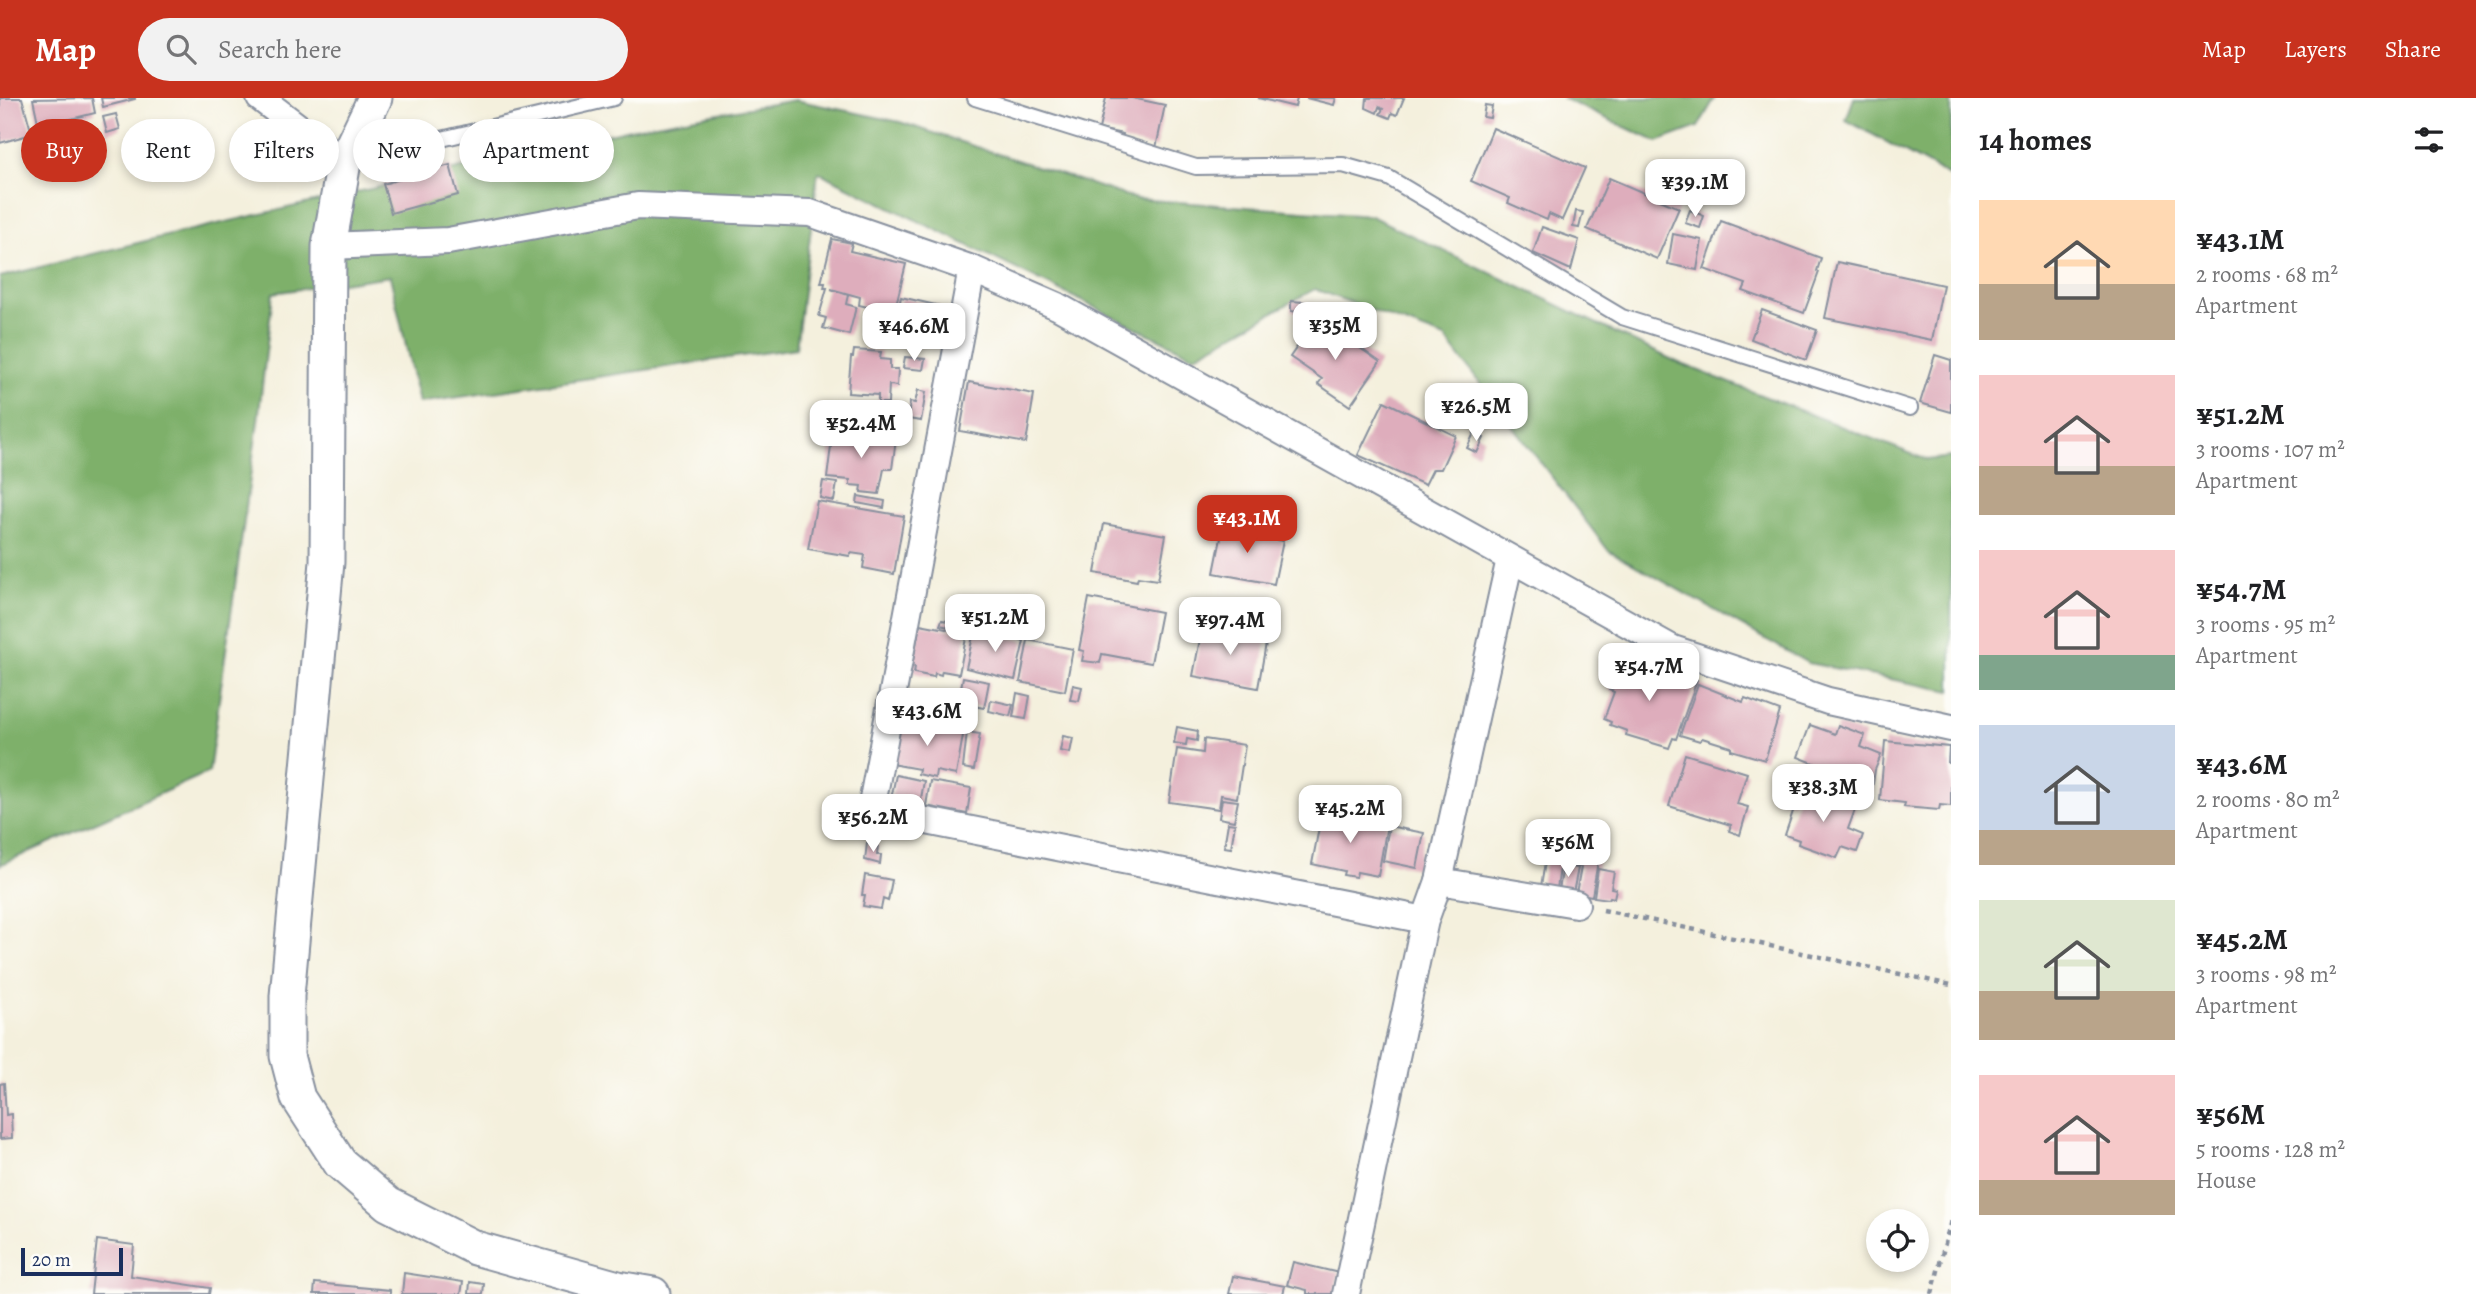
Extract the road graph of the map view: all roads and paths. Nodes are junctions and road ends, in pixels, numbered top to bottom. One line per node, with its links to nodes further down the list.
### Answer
1 (260, 98): 5 (street)
2 (375, 98): 5 (street)
3 (614, 98): 5 (lane)
4 (975, 98): 8 (lane)
5 (344, 162): 6 (street)
6 (329, 246): 7 (street); 16 (street)
7 (972, 269): 9 (street); 13 (street)
8 (1910, 408)
9 (1510, 559): 10 (street); 11 (street)
10 (1951, 728)
11 (1439, 881): 12 (street); 13 (street)
12 (1576, 904): 14 (path)
13 (1425, 920): 17 (street)
14 (1951, 985)
15 (1951, 1220): 18 (path)
16 (653, 1294)
17 (1346, 1294)
18 (1932, 1294)

